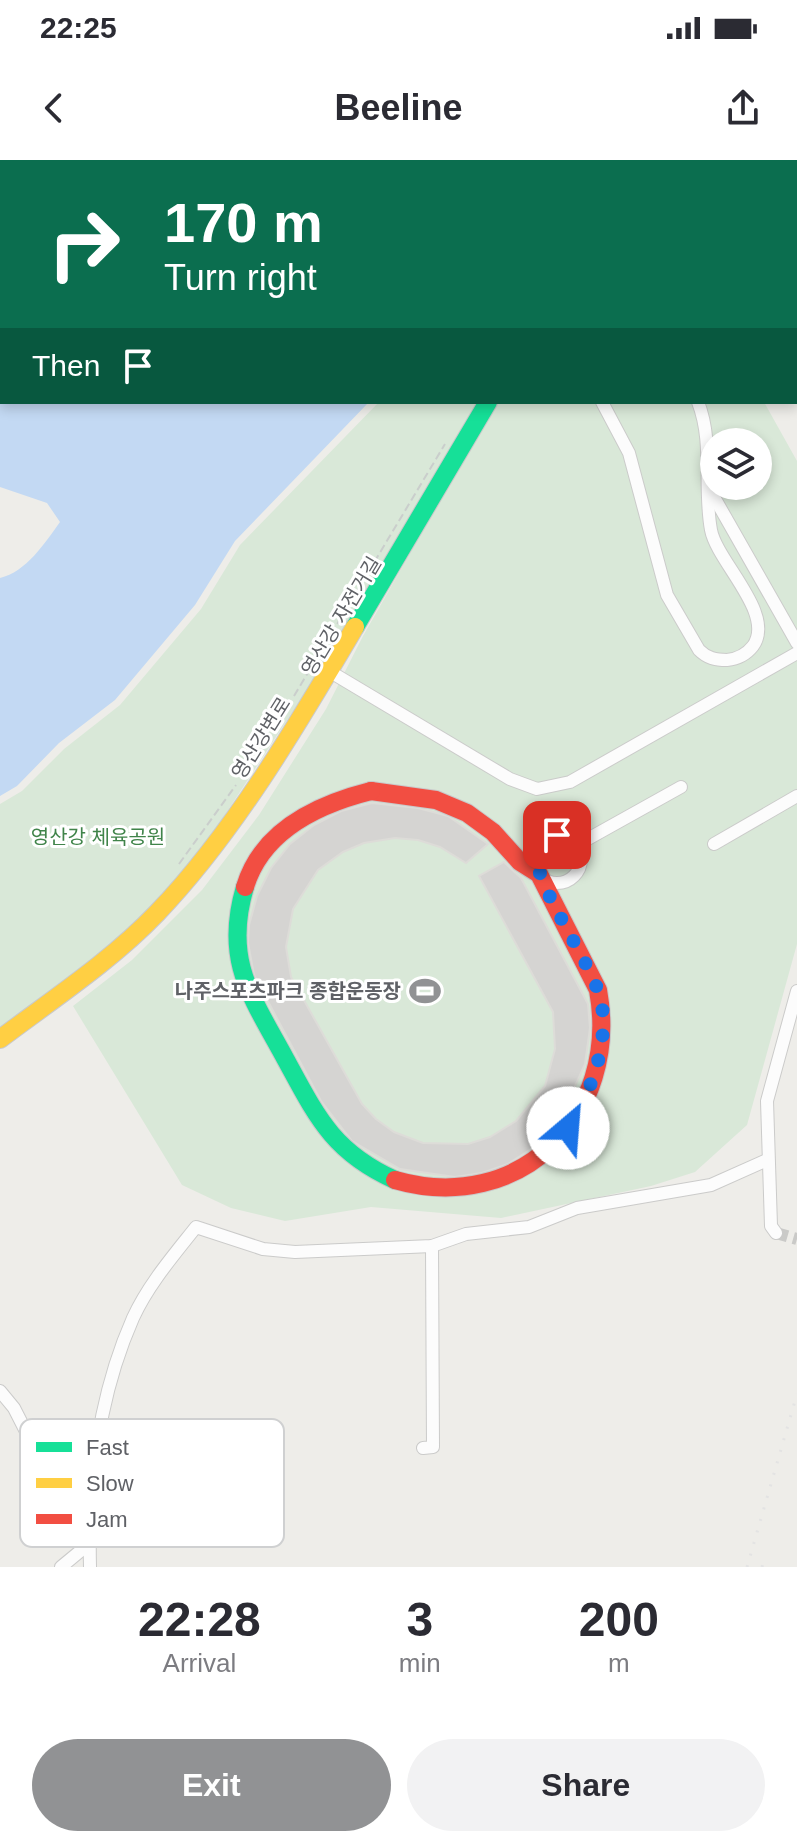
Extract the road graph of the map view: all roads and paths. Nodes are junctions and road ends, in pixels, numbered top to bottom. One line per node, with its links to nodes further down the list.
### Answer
1 (487, 404): 10 (street, 영산강변로)
2 (603, 404): 6 (street)
3 (699, 404): 4 (street)
4 (706, 428)
5 (447, 441): 11 (path, 영산강 자전거길)
6 (709, 500)
7 (715, 500): 8 (street)
8 (797, 643)
9 (797, 653): 10 (street)
10 (329, 671): 20 (street, 영산강변로)
11 (294, 697)
12 (241, 779): 17 (path)
13 (681, 787): 16 (street)
14 (797, 796): 15 (street)
15 (714, 844)
16 (577, 845): 18 (street); 18 (street)
17 (176, 868)
18 (539, 874): 18 (street)
19 (797, 991): 21 (street)
20 (0, 1039)
21 (767, 1160): 22 (street); 23 (street)
22 (776, 1233)
23 (432, 1246): 25 (street); 27 (street)
24 (0, 1391): 26 (street)
25 (106, 1419)
26 (20, 1420)
27 (423, 1448)
28 (85, 1547): 29 (street)
29 (61, 1567)

